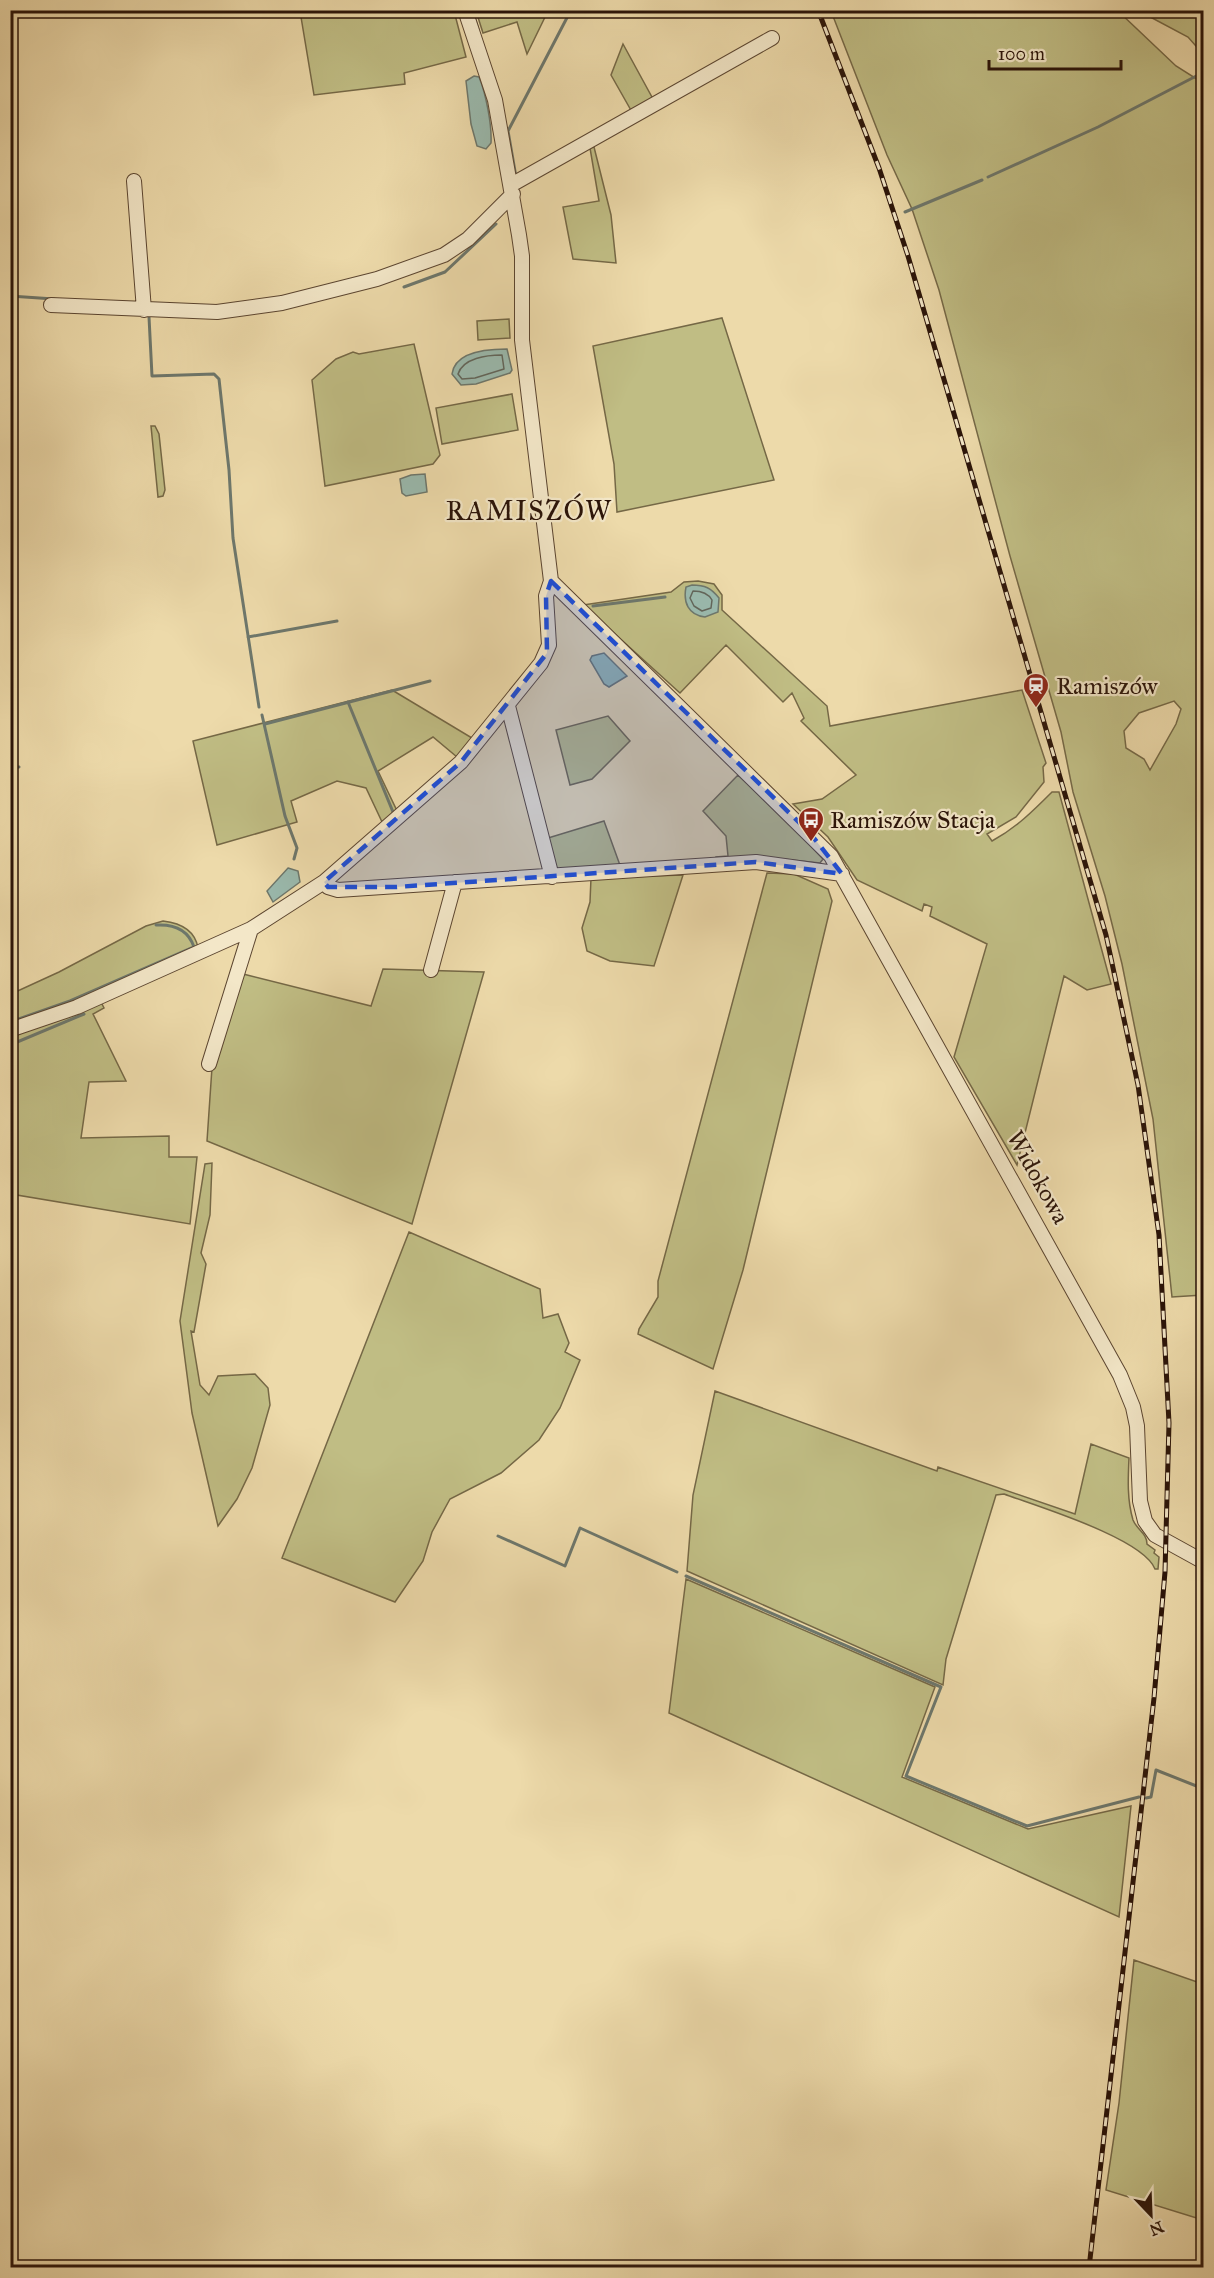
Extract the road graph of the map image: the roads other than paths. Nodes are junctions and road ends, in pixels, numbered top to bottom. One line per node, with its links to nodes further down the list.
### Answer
1 (465, 10): 4 (street)
2 (772, 38): 4 (street)
3 (134, 181): 6 (street)
4 (512, 190): 6 (street); 7 (street)
5 (51, 305): 6 (street)
6 (144, 310)
7 (551, 581): 8 (street); 9 (street, Widokowa)
8 (508, 706): 10 (street); 11 (street)
9 (842, 874): 10 (street); 17 (street, Widokowa)
10 (552, 877): 12 (street)
11 (324, 882): 12 (street); 13 (street)
12 (454, 882): 14 (street)
13 (251, 929): 15 (street); 16 (street)
14 (431, 970)
15 (10, 1030)
16 (209, 1064)
17 (1203, 1562)

